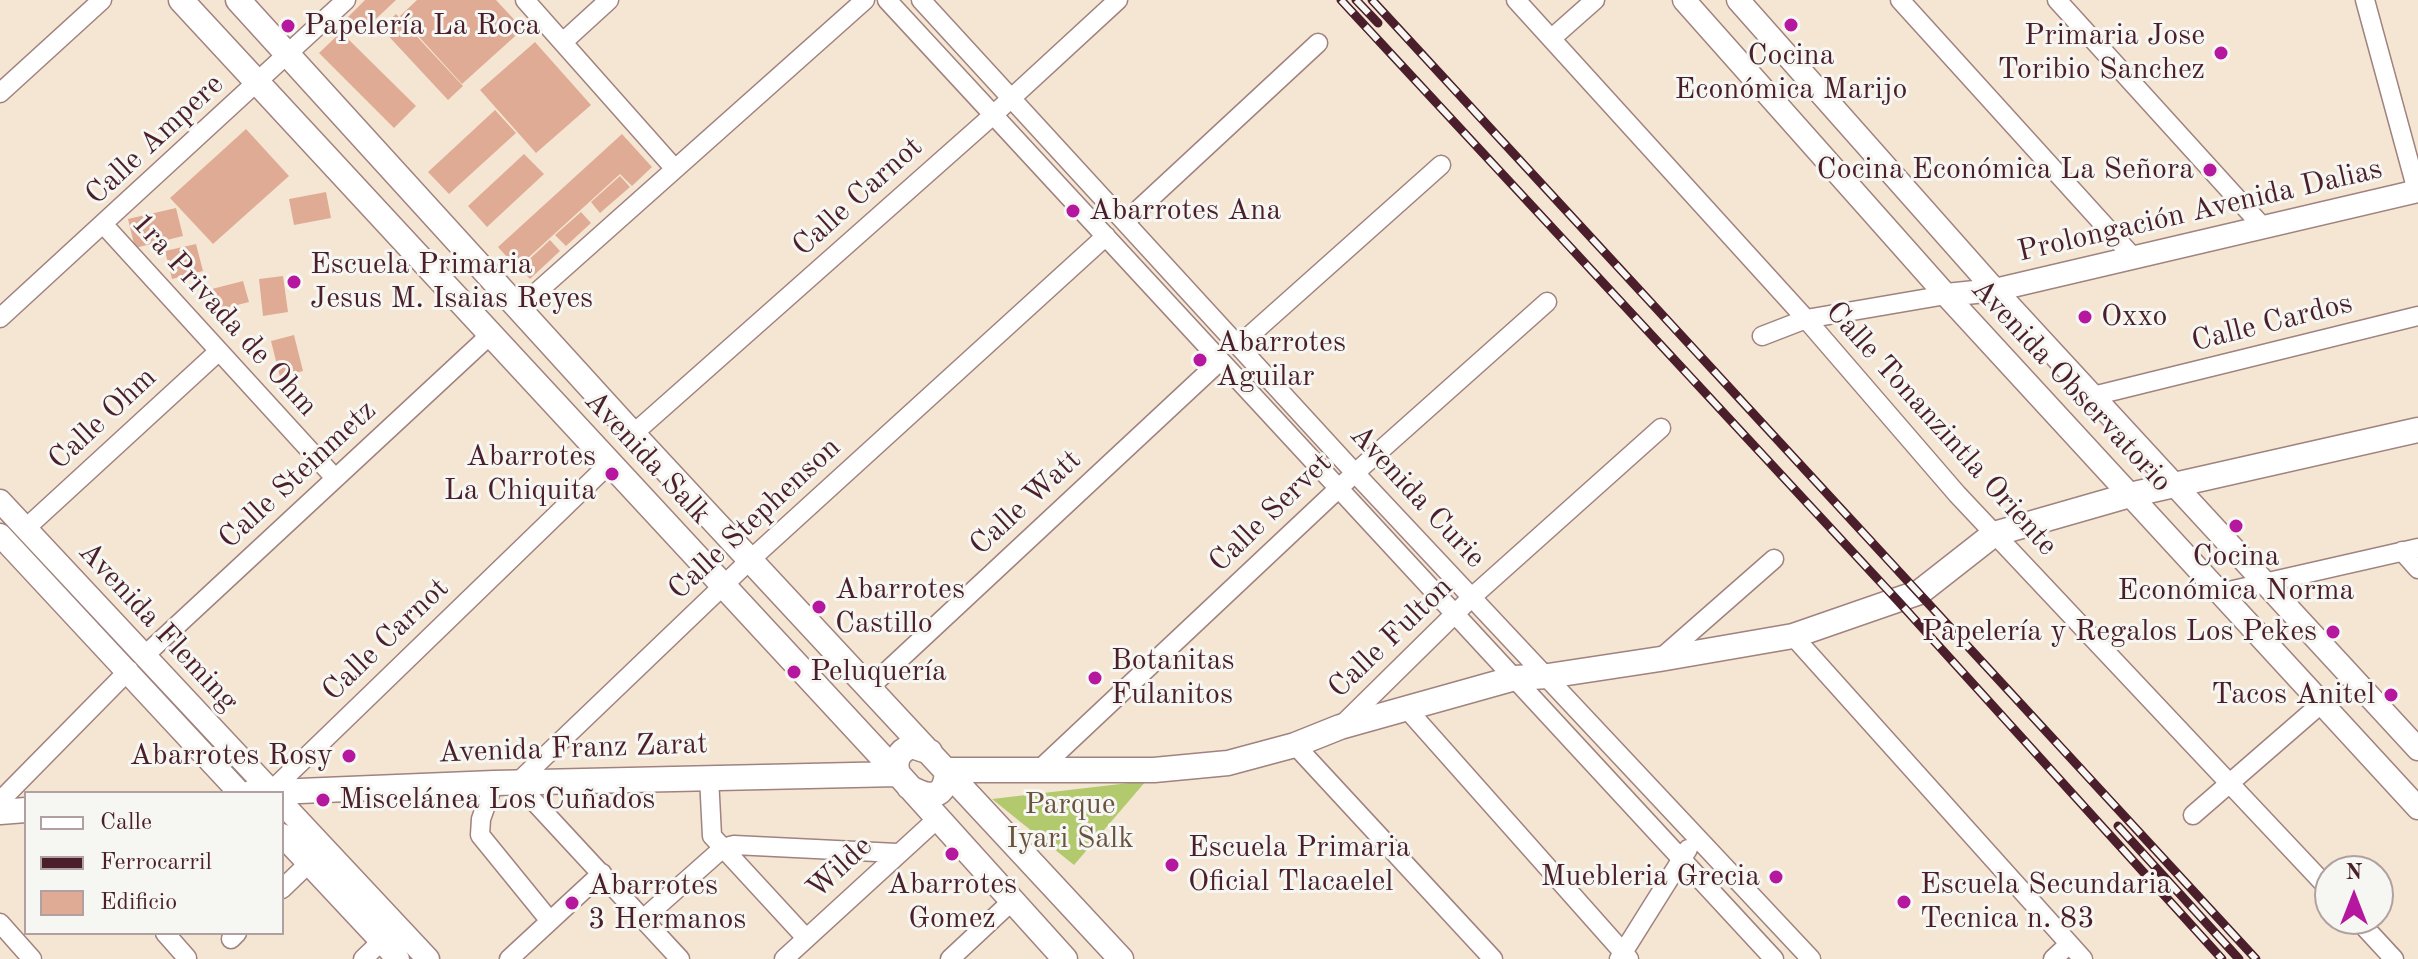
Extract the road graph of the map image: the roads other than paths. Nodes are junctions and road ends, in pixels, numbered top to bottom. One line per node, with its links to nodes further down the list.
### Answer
1 (102, 0): 23 (street)
2 (181, 0): 22 (main road, Avenida Salk)
3 (238, 0): 21 (main road, Avenida Salk)
4 (346, 0): 21 (street, Calle Ampere)
5 (525, 0): 19 (street)
6 (609, 0): 19 (street)
7 (865, 0): 27 (street)
8 (887, 0): 25 (street, Avenida Curie)
9 (921, 0): 24 (street, Avenida Curie)
10 (1118, 0): 24 (street, Calle Carnot)
11 (1516, 0): 18 (street, Calle Tonanzintla Oriente)
12 (1595, 0): 18 (street)
13 (1684, 0): 35 (street, Avenida Observatorio)
14 (1738, 0): 34 (street, Avenida Observatorio)
15 (1900, 0): 33 (street)
16 (2057, 0): 31 (street)
17 (2365, 0): 28 (street)
18 (1552, 38): 40 (street, Calle Tonanzintla Oriente)
19 (563, 42): 27 (street)
20 (1318, 43): 29 (street)
21 (288, 55): 22 (street, Calle Ampere); 37 (main road, Avenida Salk)
22 (258, 83): 30 (street, Calle Ampere); 41 (main road, Avenida Salk)
23 (0, 93)
24 (1010, 97): 25 (street, Calle Carnot); 29 (street, Avenida Curie)
25 (992, 116): 32 (street, Avenida Curie); 49 (street, Calle Carnot)
26 (1441, 165): 43 (street)
27 (675, 169): 37 (street)
28 (2418, 191): 31 (street, Prolongación Avenida Dalias)
29 (1125, 222): 43 (street, Avenida Curie)
30 (104, 225): 39 (street, Calle Ampere); 44 (street, 1ra Privada de Ohm)
31 (2263, 227): 33 (street, Prolongación Avenida Dalias)
32 (1106, 236): 45 (street, Avenida Curie); 61 (street, Calle Stephenson)
33 (2134, 258): 34 (street, Prolongación Avenida Dalias)
34 (1995, 290): 35 (street, Prolongación Avenida Dalias); 46 (street, Avenida Observatorio)
35 (1946, 295): 40 (street, Prolongación Avenida Dalias); 55 (street, Avenida Observatorio)
36 (1547, 302): 51 (street, Calle Servet)
37 (519, 308): 49 (main road, Avenida Salk)
38 (2418, 316): 46 (street, Calle Cardos)
39 (0, 318)
40 (1806, 319): 42 (street, Prolongación Avenida Dalias); 57 (street, Calle Tonanzintla Oriente)
41 (490, 335): 50 (main road, Avenida Salk); 52 (street, Calle Steinmetz)
42 (1762, 336)
43 (1238, 346): 51 (street, Avenida Curie)
44 (219, 351): 52 (street, 1ra Privada de Ohm); 58 (street, Calle Ohm)
45 (1220, 361): 54 (street, Avenida Curie); 73 (street, Calle Watt)
46 (2093, 396): 53 (street, Avenida Observatorio)
47 (1661, 428): 66 (street, Calle Fulton)
48 (2418, 430): 53 (main road)
49 (633, 434): 61 (main road, Avenida Salk)
50 (609, 464): 64 (main road, Avenida Salk); 88 (street, Calle Carnot)
51 (1355, 473): 54 (street, Calle Servet); 66 (street, Avenida Curie)
52 (335, 478): 70 (street, Calle Steinmetz)
53 (2176, 486): 55 (main road); 63 (street, Avenida Observatorio)
54 (1338, 491): 67 (street, Avenida Curie); 81 (street, Calle Servet)
55 (2130, 495): 57 (main road); 65 (street, Avenida Observatorio)
56 (0, 501): 58 (street, Avenida Fleming)
57 (1994, 534): 68 (main road); 85 (street, Calle Tonanzintla Oriente)
58 (9, 540): 70 (street, Avenida Fleming)
59 (2410, 550): 62 (street); 63 (street)
60 (1774, 559): 69 (street)
61 (750, 560): 64 (street, Calle Stephenson); 73 (main road, Avenida Salk)
62 (2418, 569)
63 (2266, 584): 65 (street); 78 (street, Avenida Observatorio)
64 (722, 586): 83 (main road, Avenida Salk); 84 (street, Calle Stephenson)
65 (2220, 593): 74 (street, Avenida Observatorio)
66 (1472, 597): 67 (street, Calle Fulton); 71 (street, Avenida Curie)
67 (1455, 613): 72 (street, Avenida Curie); 76 (street, Calle Fulton)
68 (1793, 636): 69 (main road); 114 (street)
69 (1660, 659): 71 (main road)
70 (136, 663): 86 (street, Avenida Fleming); 87 (street, Avenida Fleming); 90 (street, Calle Steinmetz)
71 (1548, 676): 72 (main road); 98 (street, Avenida Curie)
72 (1515, 678): 75 (main road); 101 (street, Avenida Curie)
73 (870, 687): 79 (main road, Avenida Salk)
74 (2322, 703): 85 (street); 91 (street, Avenida Observatorio)
75 (1407, 709): 76 (main road); 116 (street)
76 (1340, 727): 77 (main road)
77 (1295, 745): 81 (main road); 127 (street)
78 (2418, 749)
79 (930, 752): 80 (main road, Avenida Salk); 83 (main road)
80 (947, 770): 81 (main road); 83 (main road); 126 (main road, Avenida Salk)
81 (1039, 770)
82 (709, 777): 83 (main road, Avenida Franz Zarat); 84 (main road, Avenida Franz Zarat); 99 (street)
83 (904, 781): 96 (main road, Avenida Salk)
84 (506, 783): 89 (main road, Avenida Franz Zarat); 103 (street); 108 (street)
85 (2231, 783): 95 (street); 104 (street, Calle Tonanzintla Oriente)
86 (238, 791)
87 (265, 791)
88 (273, 791)
89 (284, 794)
90 (0, 801)
91 (2418, 808)
92 (24, 810): 93 (main road)
93 (0, 812)
94 (284, 812): 110 (street, Avenida Fleming)
95 (2193, 815)
96 (937, 819): 100 (street, Wilde); 106 (main road, Avenida Salk)
97 (284, 837): 102 (street, Avenida Fleming)
98 (1698, 838): 101 (street); 129 (street, Avenida Curie)
99 (723, 848): 100 (street); 107 (street); 113 (street)
100 (897, 853): 113 (street, Wilde)
101 (1681, 858): 116 (street); 128 (street, Avenida Curie)
102 (309, 863): 105 (street); 110 (street, Avenida Fleming)
103 (602, 873): 107 (street); 108 (street)
104 (2314, 873)
105 (284, 887)
106 (1012, 901): 124 (street); 125 (main road, Avenida Salk)
107 (643, 919): 115 (street)
108 (550, 921): 122 (street)
109 (0, 923): 118 (street)
110 (390, 934): 119 (street); 120 (street, Avenida Fleming); 121 (street, Avenida Fleming)
111 (167, 935): 117 (street)
112 (2372, 935): 132 (street)
113 (806, 938): 123 (street, Wilde)
114 (2069, 944): 130 (street); 131 (street)
115 (669, 955)
116 (1624, 957)
117 (187, 958)
118 (32, 959)
119 (363, 959)
120 (398, 959)
121 (428, 959)
122 (509, 959)
123 (784, 959)
124 (950, 959)
125 (1065, 959)
126 (1121, 959)
127 (1493, 959)
128 (1774, 959)
129 (1811, 959)
130 (2053, 959)
131 (2083, 959)
132 (2394, 959)

